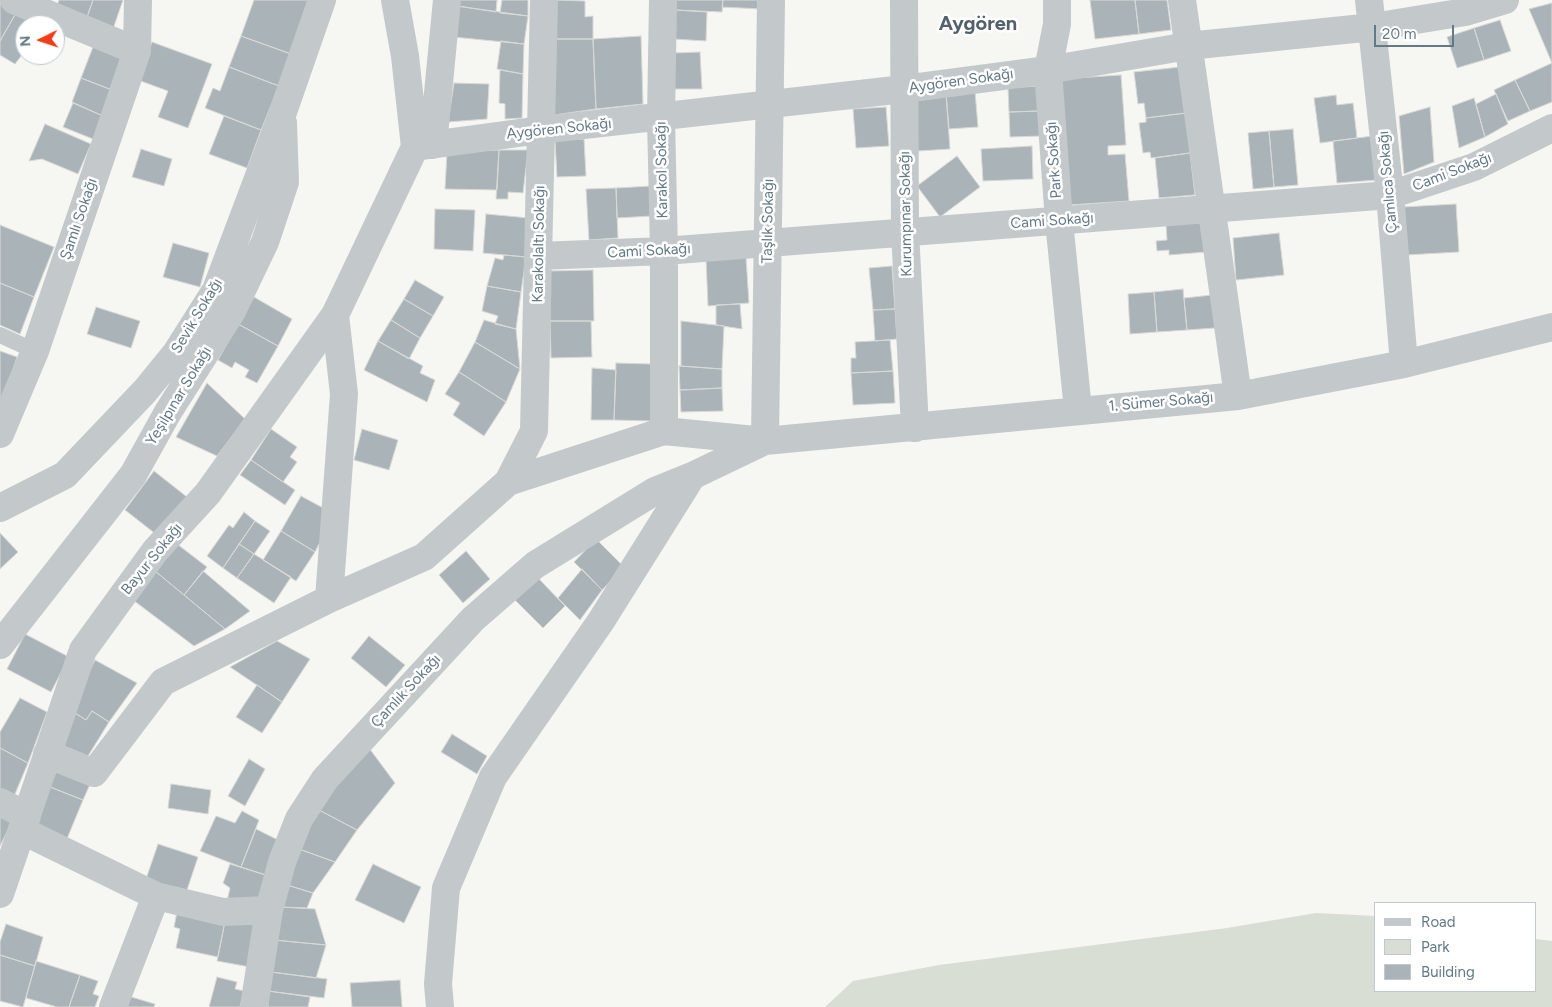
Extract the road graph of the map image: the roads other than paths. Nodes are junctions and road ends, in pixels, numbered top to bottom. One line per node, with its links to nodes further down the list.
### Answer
1 (14, 0): 16 (street)
2 (138, 0): 16 (street, Şamlı Sokağı)
3 (322, 0): 20 (street, Sevik Sokağı)
4 (395, 0): 24 (street)
5 (447, 0): 24 (street)
6 (544, 0): 23 (street, Karakolaltı Sokağı)
7 (663, 0): 21 (street, Karakol Sokağı)
8 (771, 0): 19 (street, Taşlık Sokağı)
9 (904, 0): 18 (street, Kurumpınar Sokağı)
10 (1057, 0): 17 (street, Park Sokağı)
11 (1182, 0): 15 (street)
12 (1369, 0): 14 (street, Çamlıca Sokağı)
13 (1505, 0): 14 (street, Aygören Sokağı)
14 (1373, 27): 15 (street, Aygören Sokağı); 25 (street, Çamlıca Sokağı)
15 (1188, 46): 17 (street, Aygören Sokağı); 26 (street)
16 (137, 51): 35 (street, Şamlı Sokağı)
17 (1048, 70): 18 (street, Aygören Sokağı); 27 (street, Park Sokağı)
18 (904, 89): 19 (street, Aygören Sokağı); 28 (street, Kurumpınar Sokağı)
19 (770, 105): 21 (street, Aygören Sokağı); 29 (street, Taşlık Sokağı)
20 (282, 115): 45 (street, Sevik Sokağı); 47 (street, Yeşilpınar Sokağı)
21 (661, 118): 23 (street, Aygören Sokağı); 30 (street, Karakol Sokağı)
22 (1552, 128): 25 (street, Cami Sokağı)
23 (541, 130): 24 (street, Aygören Sokağı); 31 (street, Karakolaltı Sokağı)
24 (424, 146): 32 (street, Bayur Sokağı)
25 (1390, 195): 26 (street, Cami Sokağı); 36 (street, Çamlıca Sokağı)
26 (1211, 209): 27 (street, Cami Sokağı); 37 (street)
27 (1058, 221): 28 (street, Cami Sokağı); 38 (street, Park Sokağı)
28 (905, 231): 29 (street, Cami Sokağı); 39 (street, Kurumpınar Sokağı)
29 (768, 243): 30 (street, Cami Sokağı); 42 (street, Taşlık Sokağı)
30 (664, 251): 31 (street, Cami Sokağı); 40 (street, Karakol Sokağı)
31 (539, 256): 44 (street, Karakolaltı Sokağı)
32 (335, 315): 46 (street); 48 (street, Bayur Sokağı)
33 (1552, 327): 36 (street, 1. Sümer Sokağı)
34 (0, 336): 35 (lane)
35 (35, 351): 41 (street, Şamlı Sokağı)
36 (1404, 364): 37 (street, 1. Sümer Sokağı)
37 (1238, 396): 38 (street, 1. Sümer Sokağı)
38 (1078, 410): 39 (street, 1. Sümer Sokağı)
39 (915, 428): 42 (street, 1. Sümer Sokağı)
40 (664, 431): 42 (street); 44 (street)
41 (0, 434)
42 (765, 441): 43 (street, Çamlık Sokağı)
43 (692, 476): 53 (street, Çamlık Sokağı); 56 (street)
44 (508, 482): 46 (street)
45 (0, 508)
46 (329, 599): 48 (street)
47 (0, 645)
48 (47, 754): 50 (street, Bayur Sokağı)
49 (0, 802): 50 (street)
50 (25, 824): 51 (street, Bayur Sokağı); 52 (street)
51 (0, 894)
52 (156, 896): 53 (street); 54 (street)
53 (269, 910): 55 (street, Çamlık Sokağı)
54 (113, 1007)
55 (254, 1007)
56 (440, 1007)

